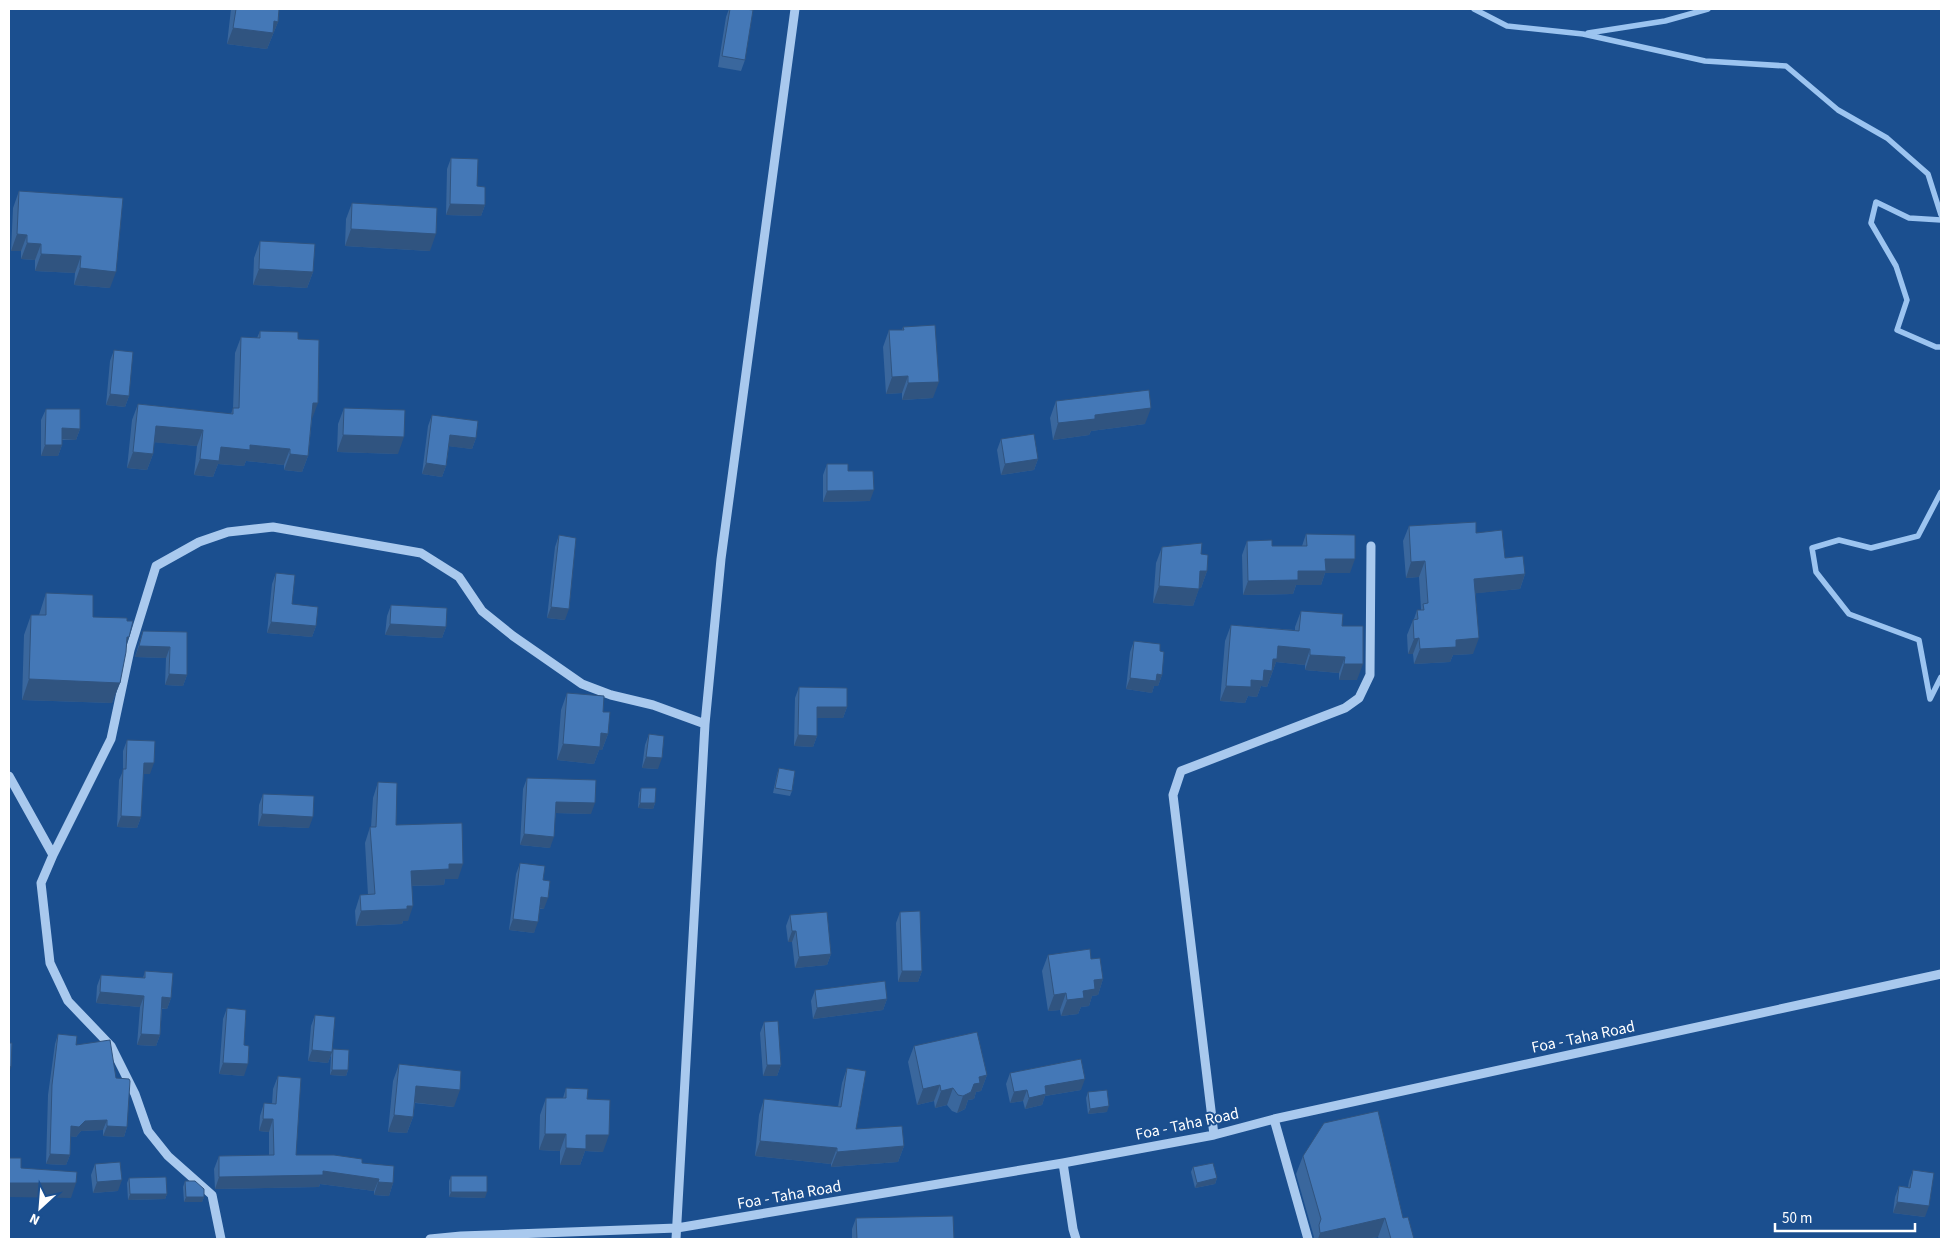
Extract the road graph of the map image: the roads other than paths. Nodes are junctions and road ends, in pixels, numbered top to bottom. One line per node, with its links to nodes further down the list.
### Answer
1 (794, 9): 3 (street)
2 (1371, 546): 8 (street)
3 (705, 724): 5 (street); 10 (street)
4 (9, 776): 5 (street)
5 (53, 855): 11 (street)
6 (1941, 974): 7 (street, Foa - Taha Road)
7 (1274, 1118): 8 (street, Foa - Taha Road); 15 (street)
8 (1214, 1135): 9 (street, Foa - Taha Road)
9 (1063, 1163): 10 (street, Foa - Taha Road); 14 (street)
10 (677, 1228): 12 (street, Foa - Taha Road); 13 (street)
11 (220, 1239)
12 (430, 1239)
13 (676, 1239)
14 (1076, 1239)
15 (1308, 1239)

